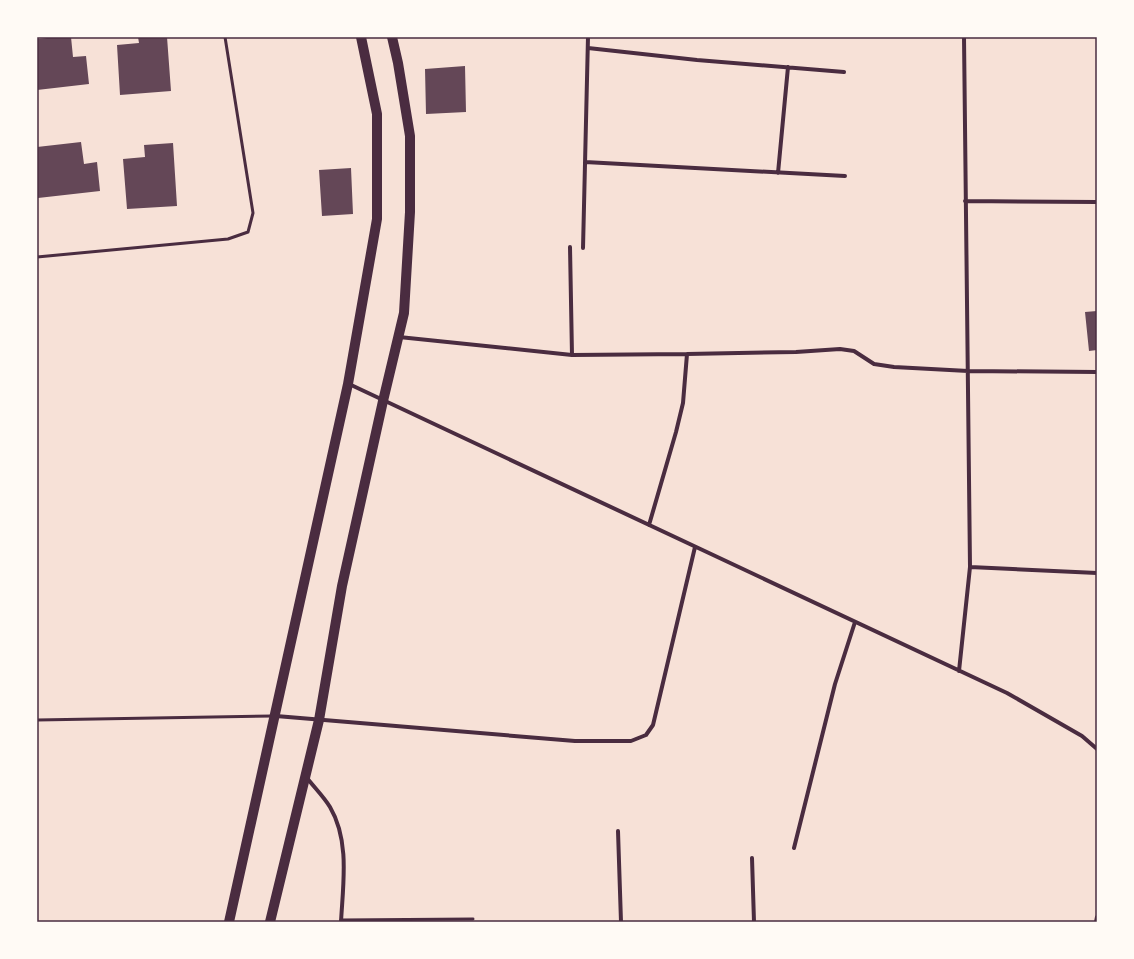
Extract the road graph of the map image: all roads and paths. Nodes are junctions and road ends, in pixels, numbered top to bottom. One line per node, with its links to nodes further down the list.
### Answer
1 (225, 37): 16 (lane)
2 (361, 37): 22 (main road)
3 (392, 37): 17 (main road)
4 (588, 37): 6 (street)
5 (964, 37): 12 (street)
6 (588, 48): 7 (street); 9 (street)
7 (788, 67): 8 (street); 10 (street)
8 (844, 72)
9 (585, 162): 10 (street); 15 (street)
10 (778, 173): 11 (street)
11 (845, 176)
12 (965, 201): 13 (street); 20 (street)
13 (1097, 202)
14 (570, 247): 19 (street)
15 (583, 248)
16 (37, 257)
17 (398, 337): 19 (street); 23 (main road)
18 (687, 354): 19 (street); 20 (street); 24 (street)
19 (572, 355)
20 (968, 371): 21 (street); 26 (street)
21 (1097, 372)
22 (348, 384): 23 (street); 30 (main road)
23 (383, 401): 24 (street); 32 (main road)
24 (649, 525): 25 (street)
25 (695, 547): 28 (street); 32 (street)
26 (970, 567): 27 (street); 29 (street)
27 (1097, 572)
28 (855, 622): 29 (street); 36 (street)
29 (959, 671): 33 (street)
30 (276, 716): 31 (lane); 32 (street); 41 (main road)
31 (37, 720)
32 (319, 720): 34 (main road)
33 (1097, 749)
34 (305, 776): 40 (street); 42 (main road)
35 (618, 831): 43 (street)
36 (794, 848)
37 (752, 858): 44 (street)
38 (1097, 917): 45 (street)
39 (473, 919): 40 (lane)
40 (341, 921)
41 (229, 922)
42 (270, 922)
43 (622, 922)
44 (754, 922)
45 (1096, 922)

